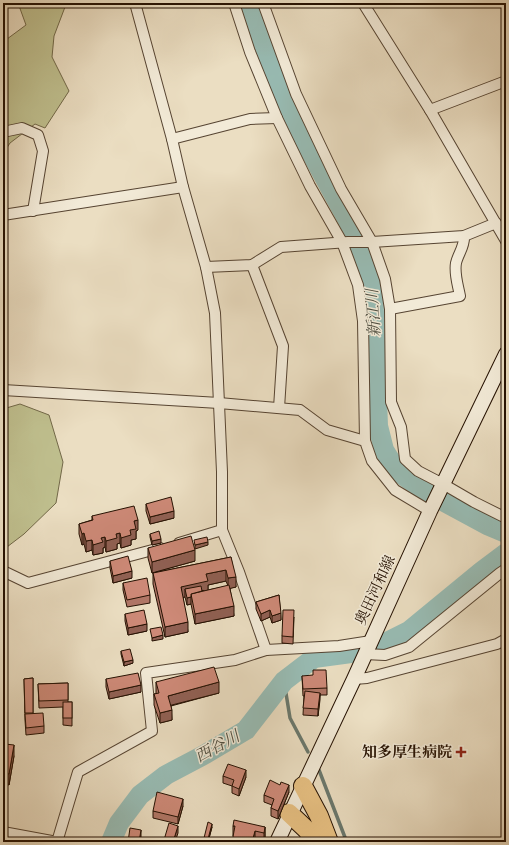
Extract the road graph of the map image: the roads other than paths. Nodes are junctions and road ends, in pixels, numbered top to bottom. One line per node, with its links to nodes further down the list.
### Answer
1 (136, 3): 9 (street)
2 (234, 3): 7 (street)
3 (363, 3): 6 (street)
4 (266, 4): 17 (street)
5 (506, 81): 6 (street)
6 (430, 110): 13 (street)
7 (277, 118): 9 (street); 16 (street)
8 (3, 132): 11 (street)
9 (172, 139): 10 (street)
10 (183, 187): 11 (street); 19 (street)
11 (32, 210): 12 (street)
12 (3, 215)
13 (496, 223): 14 (street); 15 (street)
14 (464, 236): 17 (street); 20 (street)
15 (506, 241)
16 (345, 242): 17 (street); 18 (street); 25 (street)
17 (372, 242): 20 (street)
18 (252, 265): 19 (street); 24 (street)
19 (206, 266): 23 (street)
20 (390, 309): 26 (street)
21 (506, 354): 26 (main road, 奥田河和線)
22 (3, 390): 23 (street)
23 (219, 403): 24 (street); 29 (street)
24 (279, 408): 25 (street)
25 (365, 441): 27 (street)
26 (443, 484): 27 (main road, 奥田河和線); 28 (street)
27 (430, 512): 33 (main road, 奥田河和線)
28 (506, 518)
29 (222, 530): 31 (street); 34 (street)
30 (506, 569): 35 (street)
31 (3, 571)
32 (506, 639): 36 (street)
33 (371, 641): 34 (street); 35 (main road, 奥田河和線)
34 (266, 650): 40 (street)
35 (363, 660): 36 (main road, 奥田河和線)
36 (354, 679): 37 (main road, 奥田河和線)
37 (303, 786): 38 (main road, 奥田河和線); 43 (highway)
38 (289, 813): 41 (main road, 奥田河和線); 42 (highway)
39 (3, 832): 40 (street)
40 (57, 842)
41 (277, 842)
42 (312, 842)
43 (329, 842)

